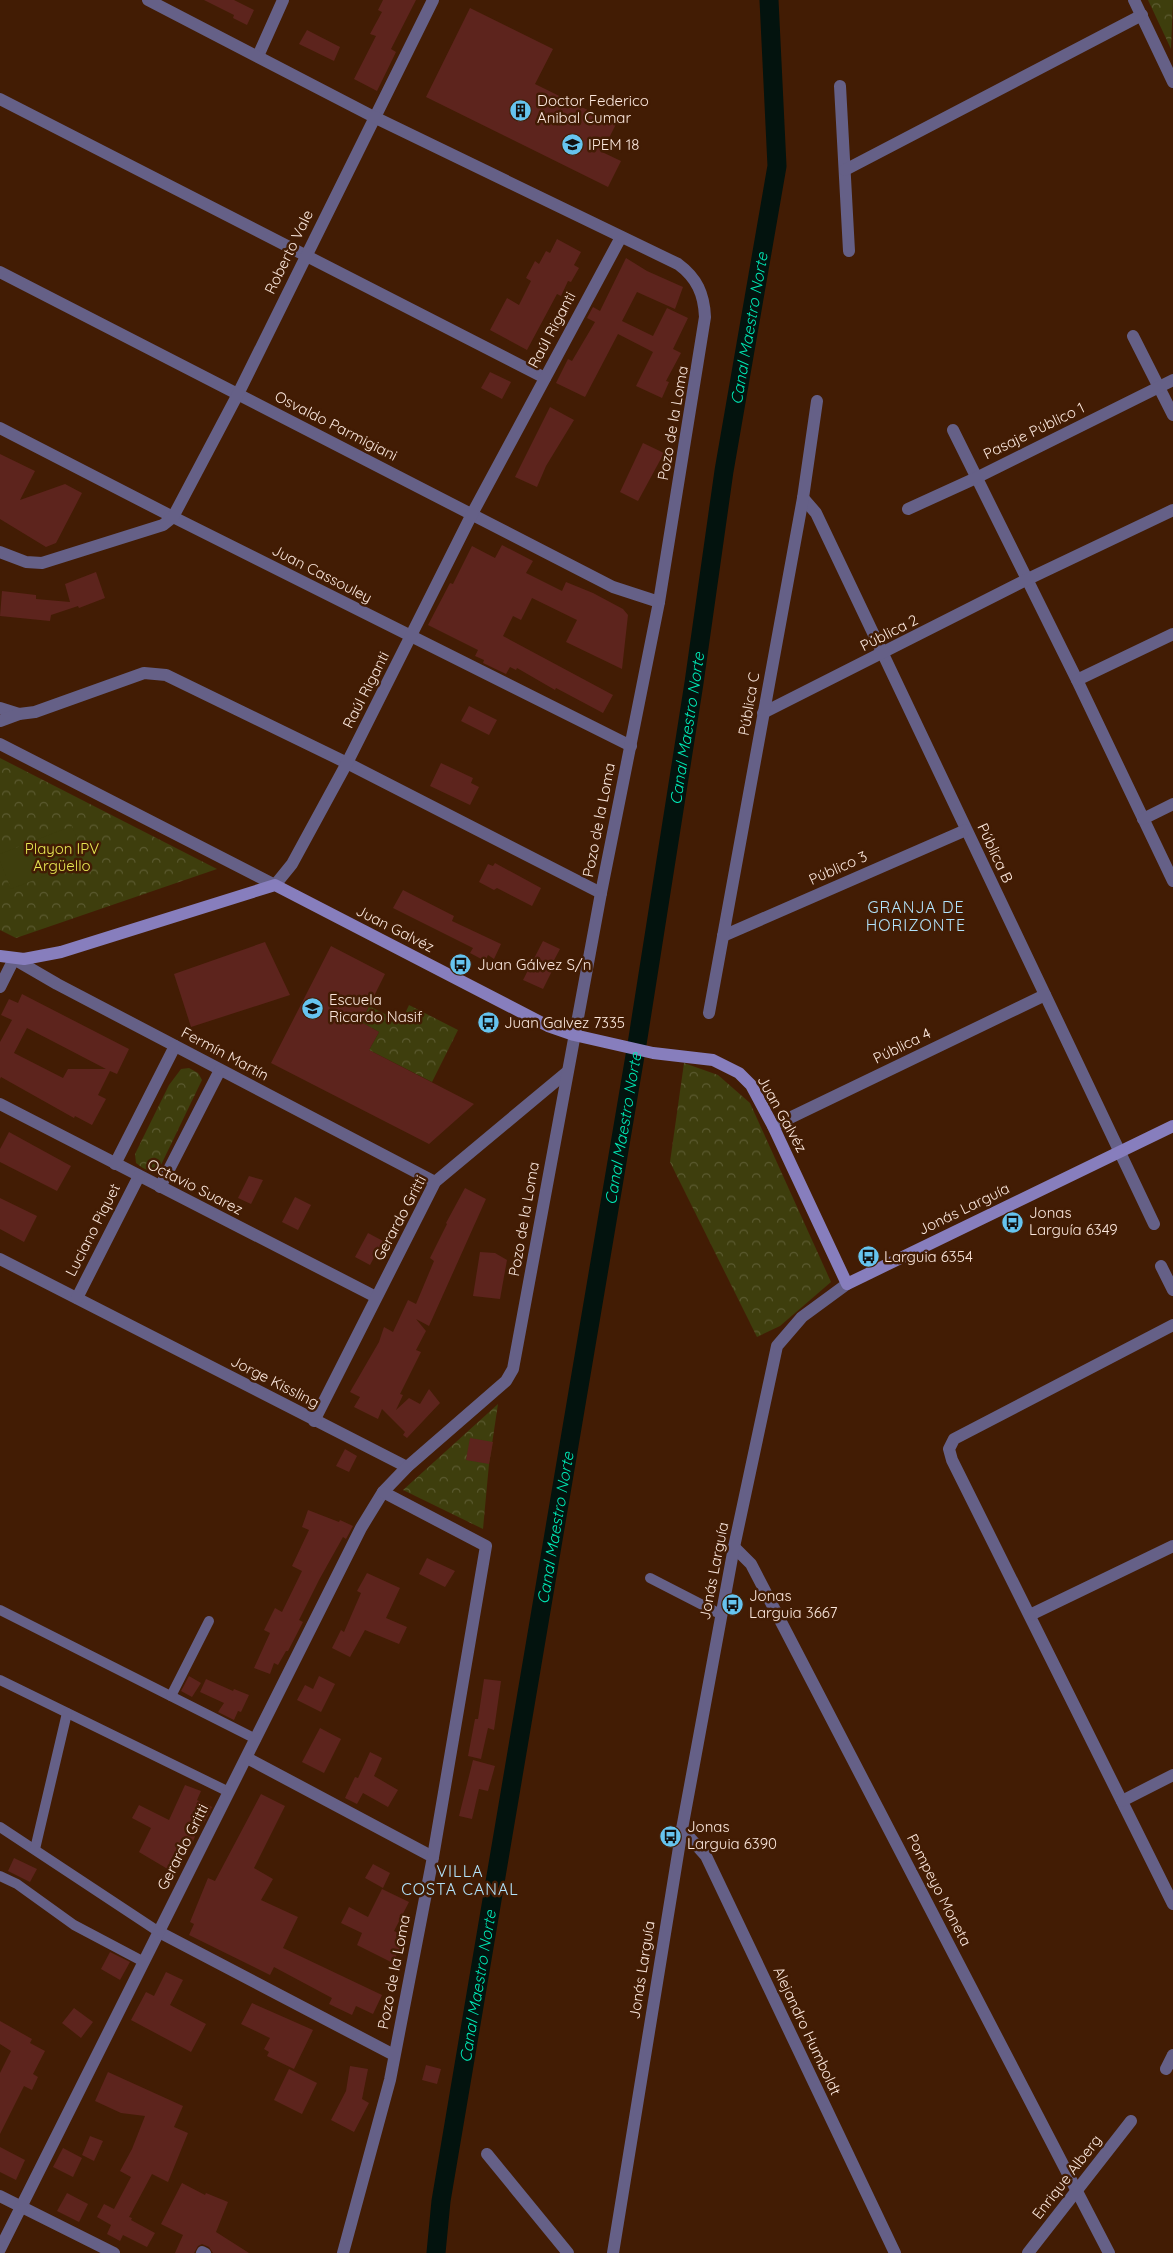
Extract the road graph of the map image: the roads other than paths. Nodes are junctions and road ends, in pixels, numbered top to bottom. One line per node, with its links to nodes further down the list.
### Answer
1 (148, 0): 6 (street)
2 (283, 0): 6 (street)
3 (432, 0): 11 (street, Roberto Vale)
4 (1134, 0): 5 (street)
5 (1142, 15): 7 (street); 12 (street)
6 (258, 56): 11 (street)
7 (1169, 63): 8 (street)
8 (1173, 82)
9 (840, 86): 12 (street)
10 (0, 98): 15 (street)
11 (374, 117): 13 (street); 15 (street, Roberto Vale)
12 (845, 170): 14 (street)
13 (620, 237): 18 (street, Raúl Riganti); 34 (street, Pozo de la Loma)
14 (849, 251)
15 (305, 255): 18 (street); 21 (street, Roberto Vale)
16 (0, 272): 21 (street, Osvaldo Parmigiani)
17 (1133, 336): 20 (street)
18 (545, 378): 30 (street, Raúl Riganti)
19 (1173, 380): 20 (street, Pasaje Público 1)
20 (1160, 387): 23 (street); 26 (street, Pasaje Público 1)
21 (238, 394): 30 (street, Osvaldo Parmigiani); 31 (street, Roberto Vale)
22 (817, 401): 27 (street, Pública C)
23 (1173, 415)
24 (0, 428): 31 (street, Juan Cassouley)
25 (953, 430): 26 (street)
26 (976, 478): 28 (street, Pasaje Público 1); 33 (street)
27 (803, 498): 37 (street, Pública B); 40 (street, Pública C)
28 (908, 509)
29 (1173, 510): 33 (street, Pública 2)
30 (472, 514): 34 (street, Osvaldo Parmigiani); 36 (street, Raúl Riganti)
31 (173, 517): 32 (street); 36 (street, Juan Cassouley)
32 (0, 552)
33 (1028, 579): 37 (street, Pública 2); 38 (street)
34 (659, 602): 44 (street, Pozo de la Loma)
35 (1173, 634): 38 (street)
36 (411, 637): 44 (street, Juan Cassouley); 45 (street, Raúl Riganti)
37 (883, 654): 40 (street, Pública 2); 48 (street, Pública B)
38 (1077, 680): 47 (street)
39 (0, 708): 41 (street)
40 (763, 713): 52 (street, Pública C)
41 (19, 714): 42 (street); 45 (street)
42 (0, 721)
43 (0, 744): 50 (street, Juan Galvéz)
44 (631, 746): 51 (street, Pozo de la Loma)
45 (347, 764): 50 (street, Raúl Riganti); 51 (street)
46 (1173, 804): 47 (street)
47 (1143, 819): 49 (street)
48 (966, 830): 52 (street, Público 3); 56 (street, Pública B)
49 (1173, 881)
50 (274, 885): 54 (main road); 58 (main road, Juan Galvéz)
51 (601, 893): 58 (street, Pozo de la Loma)
52 (723, 936): 57 (street, Pública C)
53 (0, 956): 54 (main road, Fermín Martín)
54 (14, 959): 55 (street); 59 (street, Fermín Martín)
55 (0, 987)
56 (1045, 994): 63 (street, Pública 4); 65 (street, Pública B)
57 (709, 1013)
58 (574, 1036): 61 (street, Pozo de la Loma); 63 (main road, Juan Galvéz)
59 (175, 1046): 60 (street, Fermín Martín); 66 (street, Luciano Piquet)
60 (220, 1070): 68 (street, Fermín Martín); 69 (street)
61 (567, 1072): 68 (street, Gerardo Gritti); 79 (street, Pozo de la Loma)
62 (0, 1104): 66 (street, Octavio Suarez)
63 (773, 1126): 73 (main road, Juan Galvéz)
64 (1173, 1126): 65 (main road, Jonás Larguía)
65 (1119, 1153): 70 (street, Pública B); 73 (main road, Jonás Larguía)
66 (115, 1164): 67 (street, Octavio Suarez)
67 (139, 1176): 69 (street, Octavio Suarez); 75 (street, Luciano Piquet)
68 (435, 1182): 76 (street, Gerardo Gritti)
69 (160, 1187): 76 (street, Octavio Suarez)
70 (1154, 1224)
71 (0, 1259): 75 (street, Jorge Kissling)
72 (1161, 1266): 74 (street)
73 (847, 1284): 82 (street, Jonás Larguía)
74 (1173, 1290)
75 (77, 1298): 78 (street, Jorge Kissling)
76 (376, 1298): 78 (street, Gerardo Gritti)
77 (1173, 1325): 86 (street)
78 (314, 1421): 79 (street, Jorge Kissling)
79 (406, 1467): 80 (street, Gerardo Gritti)
80 (383, 1492): 91 (street, Gerardo Gritti); 99 (street, Pozo de la Loma)
81 (1173, 1546): 86 (street)
82 (734, 1547): 85 (street, Jonás Larguía); 109 (street, Pompeyo Moneta)
83 (650, 1578): 85 (lane)
84 (0, 1610): 89 (lane)
85 (722, 1615): 97 (street, Jonás Larguía)
86 (1030, 1615): 95 (street)
87 (209, 1621): 89 (lane)
88 (0, 1680): 90 (lane)
89 (171, 1696): 91 (lane)
90 (67, 1713): 94 (lane); 98 (lane)
91 (256, 1739): 92 (street, Gerardo Gritti)
92 (247, 1758): 94 (street, Gerardo Gritti); 99 (street)
93 (1173, 1775): 95 (street)
94 (230, 1792): 102 (street, Gerardo Gritti)
95 (1122, 1801): 101 (street)
96 (0, 1827): 98 (lane)
97 (682, 1829): 118 (street, Jonás Larguía); 119 (street, Alejandro Humboldt)
98 (35, 1849): 102 (lane)
99 (433, 1857): 104 (street, Pozo de la Loma)
100 (0, 1876): 103 (lane)
101 (1173, 1904)
102 (159, 1932): 103 (street, Gerardo Gritti); 104 (street)
103 (144, 1962): 111 (street, Gerardo Gritti)
104 (394, 2054): 116 (street, Pozo de la Loma)
105 (1173, 2054): 106 (street)
106 (1166, 2068)
107 (1131, 2121): 109 (street, Enrique Alberg)
108 (488, 2154): 117 (street)
109 (1076, 2190): 120 (street, Enrique Alberg); 121 (street, Pompeyo Moneta)
110 (0, 2196): 111 (street)
111 (21, 2207): 112 (street, Gerardo Gritti); 113 (street)
112 (0, 2249)
113 (114, 2253)
114 (201, 2253): 115 (lane)
115 (206, 2253)
116 (343, 2253)
117 (568, 2253)
118 (613, 2253)
119 (895, 2253)
120 (1028, 2253)
121 (1109, 2253)

